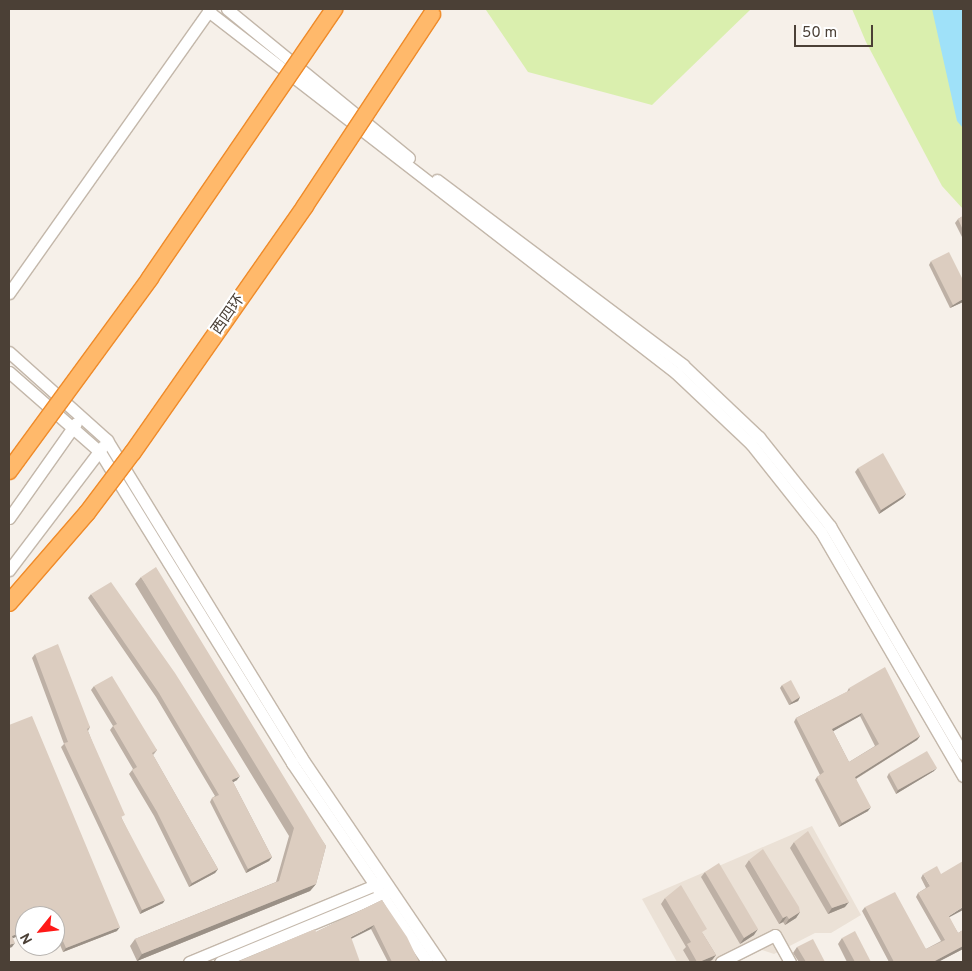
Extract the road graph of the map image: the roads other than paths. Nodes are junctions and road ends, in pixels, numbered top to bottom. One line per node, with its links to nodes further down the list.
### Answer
1 (227, 9): 16 (street)
2 (334, 9): 12 (highway, bridge)
3 (209, 10): 5 (street); 17 (street)
4 (432, 14): 15 (highway, 西四环, bridge)
5 (9, 292)
6 (9, 352): 8 (street)
7 (9, 372): 9 (street)
8 (80, 418): 9 (street); 10 (street)
9 (72, 430): 11 (street); 13 (street)
10 (107, 440): 11 (street); 18 (street)
11 (100, 452): 14 (street); 18 (street)
12 (9, 471)
13 (9, 518)
14 (9, 570)
15 (9, 603)
16 (963, 754)
17 (963, 776)
18 (384, 887): 19 (street); 20 (street); 21 (street); 22 (street)
19 (190, 962)
20 (220, 962)
21 (427, 962)
22 (440, 962)
23 (721, 962): 24 (street)
24 (790, 962)

